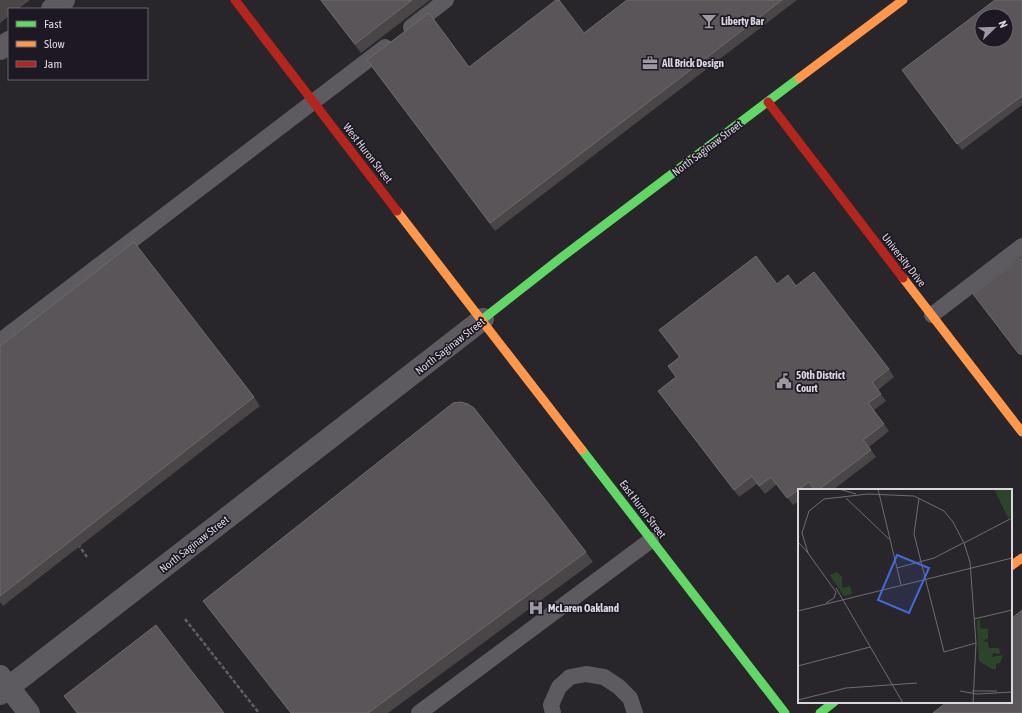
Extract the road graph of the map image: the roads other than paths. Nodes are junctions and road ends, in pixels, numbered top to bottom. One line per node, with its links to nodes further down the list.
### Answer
1 (64, 0): 5 (street)
2 (235, 0): 8 (main road, West Huron Street)
3 (446, 0): 8 (lane)
4 (903, 0): 9 (main road, North Saginaw Street)
5 (53, 8)
6 (8, 43): 7 (street)
7 (0, 49)
8 (313, 102): 12 (main road, West Huron Street); 13 (lane)
9 (768, 102): 11 (main road, University Drive); 12 (main road, North Saginaw Street)
10 (1022, 246): 11 (lane)
11 (932, 315): 14 (main road, University Drive)
12 (483, 320): 15 (main road, East Huron Street); 18 (street, North Saginaw Street)
13 (0, 341)
14 (1022, 432)
15 (651, 540): 21 (lane); 24 (main road, East Huron Street)
16 (1022, 558): 17 (main road)
17 (1012, 565)
18 (3, 686): 20 (street)
19 (833, 703): 25 (main road)
20 (29, 713)
21 (419, 713)
22 (553, 713): 23 (lane)
23 (635, 713)
24 (786, 713)
25 (820, 713)

